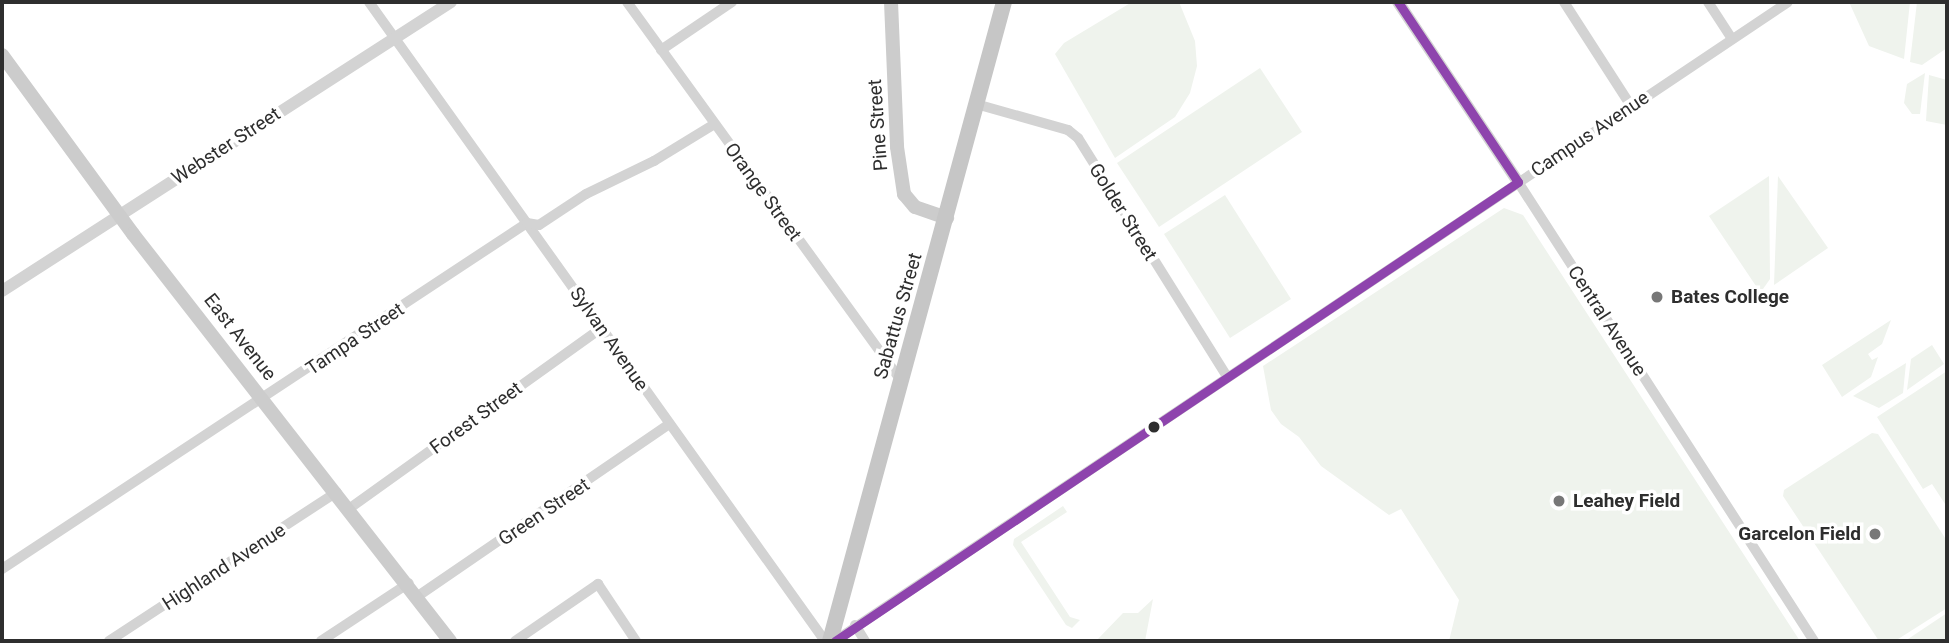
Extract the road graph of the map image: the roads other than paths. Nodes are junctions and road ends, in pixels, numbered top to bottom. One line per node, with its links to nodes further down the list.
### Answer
1 (369, 2): 11 (street, Sylvan Avenue)
2 (451, 2): 11 (street, Webster Street)
3 (627, 2): 13 (street, Orange Street)
4 (732, 2): 13 (street)
5 (891, 2): 20 (main road, Pine Street)
6 (1004, 2): 15 (main road, Sabattus Street)
7 (1398, 2): 18 (street, Central Avenue)
8 (1564, 2): 16 (street)
9 (1708, 2): 12 (street)
10 (1788, 2): 12 (street, Campus Avenue)
11 (392, 39): 19 (street, Webster Street); 21 (street, Sylvan Avenue)
12 (1732, 39): 16 (street, Campus Avenue)
13 (661, 50): 17 (street, Orange Street)
14 (2, 55): 19 (main road, East Avenue)
15 (976, 104): 20 (main road, Sabattus Street); 24 (street, Golder Street)
16 (1631, 106): 18 (street, Campus Avenue)
17 (713, 125): 21 (street, Tampa Street); 25 (street, Orange Street)
18 (1518, 182): 24 (street, Campus Avenue); 41 (street, Central Avenue)
19 (119, 215): 22 (street, Webster Street); 26 (main road, East Avenue)
20 (947, 218): 25 (main road, Sabattus Street)
21 (527, 223): 23 (street, Sylvan Avenue); 26 (street, Tampa Street)
22 (2, 291)
23 (601, 328): 27 (street, Sylvan Avenue); 29 (street, Forest Street)
24 (1227, 376): 33 (street, Campus Avenue)
25 (901, 382): 39 (main road, Sabattus Street)
26 (265, 399): 28 (main road, East Avenue); 30 (street, Tampa Street)
27 (668, 425): 32 (street, Green Street); 39 (street, Sylvan Avenue)
28 (337, 492): 29 (main road, East Avenue); 34 (street, Highland Avenue)
29 (350, 508): 31 (main road, East Avenue)
30 (2, 569)
31 (409, 583): 32 (main road, East Avenue); 35 (street)
32 (418, 596): 36 (main road, East Avenue)
33 (855, 625): 39 (street, Campus Avenue); 40 (street)
34 (109, 641)
35 (321, 641)
36 (450, 641)
37 (515, 641): 38 (street)
38 (636, 641)
39 (830, 641)
40 (865, 641)
41 (1814, 641)

